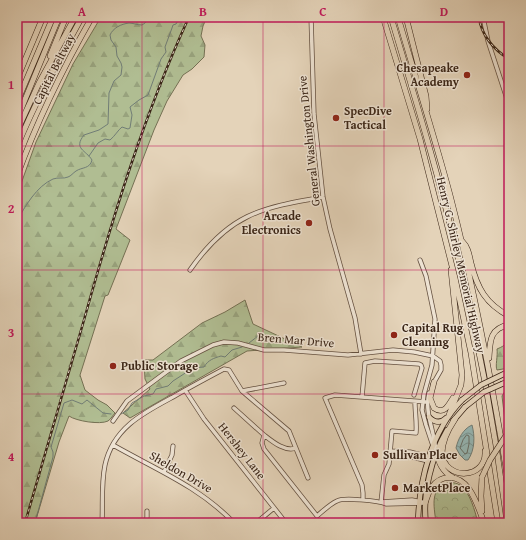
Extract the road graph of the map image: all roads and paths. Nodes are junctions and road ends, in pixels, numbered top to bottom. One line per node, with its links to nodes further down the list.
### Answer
1 (40, 17): 15 (highway)
2 (43, 17): 15 (highway)
3 (53, 17): 18 (highway)
4 (59, 17): 21 (highway)
5 (66, 17): 17 (highway)
6 (75, 17): 17 (highway)
7 (82, 17): 23 (highway)
8 (92, 17): 24 (highway, Capital Beltway)
9 (311, 17): 25 (street, General Washington Drive)
10 (383, 17): 27 (highway, Henry G. Shirley Memorial Highway)
11 (391, 17): 82 (highway)
12 (398, 17): 20 (highway, Henry G. Shirley Memorial Highway)
13 (406, 17): 20 (highway)
14 (483, 17): 19 (street)
15 (29, 50): 16 (highway)
16 (17, 80)
17 (39, 83): 22 (highway)
18 (17, 102)
19 (509, 104)
20 (427, 114): 26 (highway, Henry G. Shirley Memorial Highway)
21 (17, 119)
22 (17, 131)
23 (17, 147)
24 (17, 176)
25 (323, 197): 29 (street); 32 (street, General Washington Drive)
26 (461, 240): 30 (highway); 35 (highway, Henry G. Shirley Memorial Highway)
27 (450, 256): 34 (highway); 53 (highway, Henry G. Shirley Memorial Highway)
28 (420, 260): 33 (street)
29 (190, 270)
30 (509, 316)
31 (509, 326): 35 (highway)
32 (361, 354): 33 (street, Bren Mar Drive); 45 (street, Bren Mar Drive)
33 (433, 356): 38 (street); 47 (street)
34 (461, 362): 38 (highway); 49 (highway)
35 (489, 365): 67 (highway, Henry G. Shirley Memorial Highway)
36 (509, 372): 49 (main road, bridge)
37 (509, 381): 51 (main road, bridge)
38 (434, 382): 47 (street)
39 (284, 383): 41 (street)
40 (186, 390): 41 (street); 57 (street); 71 (street, Hershey Lane)
41 (242, 391): 60 (street)
42 (414, 395): 44 (street)
43 (122, 397): 45 (street)
44 (362, 397): 46 (street); 68 (street)
45 (127, 401): 52 (street, Bren Mar Drive)
46 (415, 402): 47 (street); 62 (street)
47 (425, 402): 50 (street); 59 (street)
48 (234, 408): 55 (street)
49 (448, 416): 50 (main road); 56 (main road)
50 (429, 417): 56 (street)
51 (455, 419): 53 (highway); 61 (main road)
52 (113, 421)
53 (482, 422): 81 (highway, Henry G. Shirley Memorial Highway)
54 (509, 432): 73 (highway, bridge)
55 (264, 435): 60 (street); 68 (street)
56 (435, 439): 59 (main road); 61 (street)
57 (112, 445): 64 (street, Sheldon Drive); 74 (street)
58 (173, 446): 64 (street)
59 (433, 446): 61 (main road); 63 (main road)
60 (296, 448): 65 (street)
61 (436, 452): 66 (highway); 70 (main road)
62 (390, 453): 63 (street); 69 (street)
63 (429, 459): 70 (main road)
64 (164, 472): 76 (street, Sheldon Drive)
65 (308, 478)
66 (454, 478): 70 (highway); 73 (highway)
67 (509, 486)
68 (363, 500): 69 (street)
69 (381, 502): 70 (street)
70 (421, 502): 79 (main road); 80 (main road)
71 (274, 508): 77 (street); 78 (street, Hershey Lane)
72 (147, 511): 75 (street)
73 (484, 522)
74 (102, 523)
75 (146, 523)
76 (234, 523)
77 (256, 523)
78 (286, 523)
79 (418, 523)
80 (426, 523)
81 (498, 523)
82 (507, 523)

